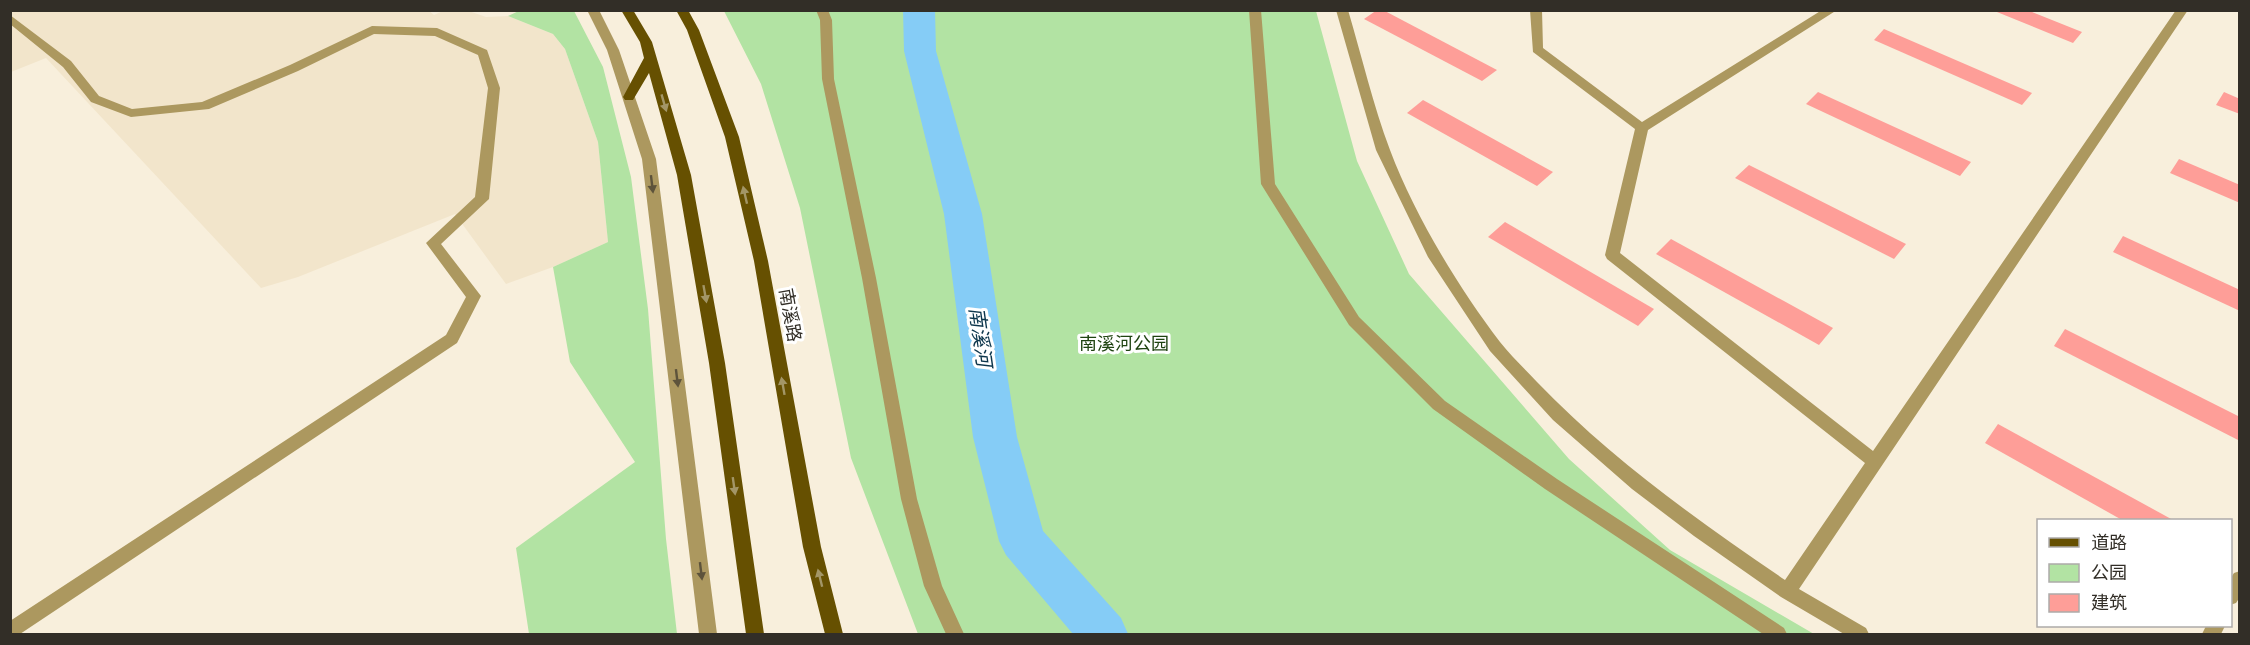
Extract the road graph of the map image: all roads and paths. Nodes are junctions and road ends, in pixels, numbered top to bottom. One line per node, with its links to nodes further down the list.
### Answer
1 (593, 10): 12 (street)
2 (627, 10): 11 (main road)
3 (682, 10): 21 (main road, 南溪路, one-way to 3)
4 (822, 10): 22 (street)
5 (1255, 10): 23 (street)
6 (1342, 10): 16 (street)
7 (1536, 10): 13 (street)
8 (1831, 10): 13 (street)
9 (2182, 10): 14 (street)
10 (10, 18): 18 (street)
11 (651, 57): 12 (main road); 20 (main road, one-way to 20)
12 (629, 97): 19 (street, one-way to 19)
13 (1642, 128): 14 (street)
14 (1875, 462): 16 (street)
15 (2240, 579): 17 (street)
16 (1787, 591): 24 (street)
17 (2232, 593)
18 (10, 631)
19 (708, 634)
20 (755, 634)
21 (834, 634)
22 (955, 634)
23 (1778, 634)
24 (1860, 634)

